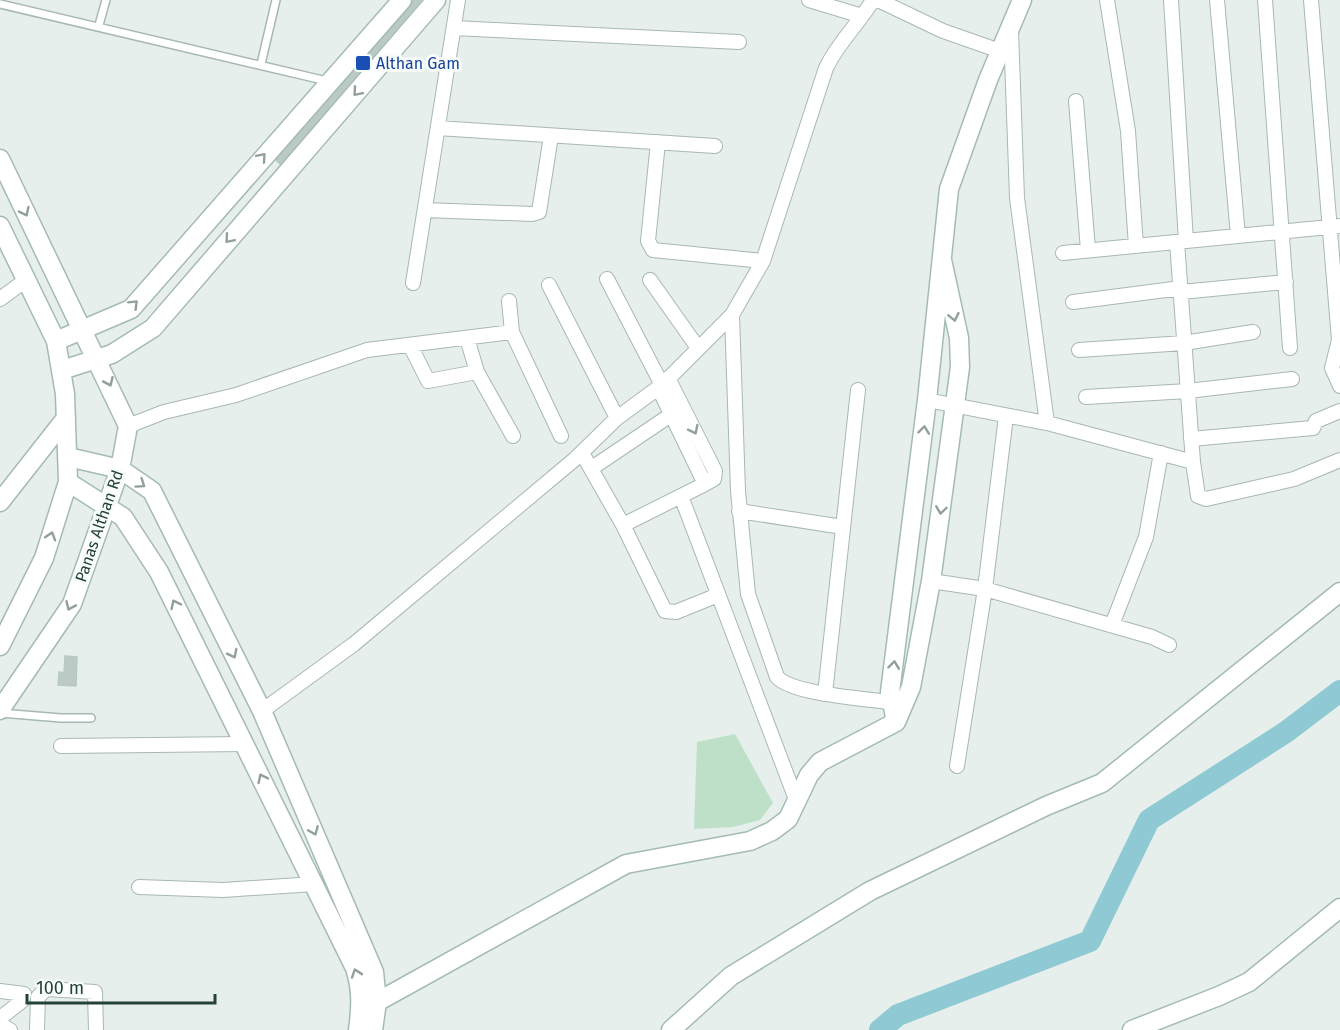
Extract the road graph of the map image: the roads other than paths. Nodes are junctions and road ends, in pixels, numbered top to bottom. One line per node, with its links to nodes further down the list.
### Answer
1 (106, 0): 17 (lane)
2 (276, 0): 22 (lane)
3 (402, 0): 23 (street)
4 (436, 0): 62 (street, one-way to 62)
5 (458, 0): 19 (street)
6 (809, 0): 16 (street)
7 (873, 0): 16 (street)
8 (878, 0): 21 (street)
9 (1022, 0): 18 (street)
10 (1107, 0): 36 (street)
11 (1171, 0): 35 (street)
12 (1217, 0): 34 (street)
13 (1265, 0): 33 (street)
14 (1311, 0): 32 (street)
15 (0, 4): 17 (lane)
16 (862, 16): 40 (street)
17 (99, 25): 22 (lane)
18 (1011, 25): 21 (street); 78 (street)
19 (454, 28): 20 (street); 25 (street)
20 (739, 42)
21 (1000, 51): 39 (street)
22 (261, 64): 23 (lane)
23 (329, 81): 52 (street, one-way to 23)
24 (1076, 101): 37 (street)
25 (438, 128): 26 (street); 30 (street)
26 (551, 136): 27 (street); 30 (street)
27 (658, 142): 28 (street); 40 (street)
28 (715, 146)
29 (0, 159): 52 (street, one-way to 52)
30 (425, 210): 45 (street)
31 (0, 226): 42 (street)
32 (1335, 226): 33 (street); 67 (street)
33 (1283, 231): 34 (street); 44 (street)
34 (1238, 236): 35 (street)
35 (1182, 241): 36 (street); 47 (street)
36 (1136, 246): 37 (street)
37 (1088, 250): 38 (street)
38 (1063, 253)
39 (942, 260): 71 (street); 72 (street, one-way to 72)
40 (763, 261): 51 (street)
41 (607, 279): 66 (street)
42 (27, 280): 48 (street); 56 (street)
43 (650, 280): 59 (street)
44 (1286, 282): 47 (street); 60 (street)
45 (413, 283)
46 (549, 285): 77 (street)
47 (1181, 290): 50 (street); 57 (street)
48 (0, 299)
49 (509, 302): 53 (street)
50 (1073, 302)
51 (732, 315): 59 (street); 94 (street)
52 (82, 330): 56 (street); 62 (street)
53 (512, 332): 55 (street); 81 (street)
54 (1253, 332): 57 (street)
55 (467, 338): 58 (street); 64 (street)
56 (57, 341): 63 (street)
57 (1185, 343): 61 (street); 69 (street)
58 (410, 345): 64 (street); 79 (street)
59 (698, 348): 66 (street)
60 (1290, 348)
61 (1079, 350)
62 (98, 358): 63 (street); 79 (street, one-way to 79)
63 (62, 370): 76 (street)
64 (477, 372): 80 (street)
65 (1292, 379): 69 (street)
66 (663, 383): 73 (street); 77 (street)
67 (1340, 386)
68 (858, 390): 96 (street)
69 (1188, 391): 70 (street); 82 (street)
70 (1086, 397)
71 (927, 400): 72 (street); 105 (street, one-way to 71)
72 (956, 406): 75 (street); 97 (street, one-way to 97)
73 (677, 410): 88 (street); 91 (street)
74 (1340, 411): 82 (street)
75 (1006, 416): 78 (street); 98 (street)
76 (66, 418): 85 (street); 92 (street)
77 (617, 418): 83 (street)
78 (1047, 423): 84 (street)
79 (128, 426): 89 (street, Panas Althan Rd)
80 (513, 436)
81 (561, 436)
82 (1191, 440): 87 (street)
83 (582, 453): 88 (street); 106 (street)
84 (1161, 453): 87 (street); 101 (street)
85 (68, 457): 89 (street); 90 (street)
86 (1340, 460): 87 (street)
87 (1193, 462)
88 (592, 468): 95 (street)
89 (120, 469): 93 (street, Panas Althan Rd); 106 (street, one-way to 106)
90 (68, 482): 93 (street); 103 (street, one-way to 90)
91 (681, 496): 95 (street); 100 (street)
92 (0, 502)
93 (107, 504): 107 (street, Panas Althan Rd, one-way to 107); 110 (street, one-way to 93)
94 (739, 511): 96 (street); 104 (street)
95 (623, 525): 100 (street)
96 (843, 527): 104 (street)
97 (931, 581): 98 (street); 109 (street)
98 (985, 588): 101 (street); 112 (street)
99 (1340, 592): 126 (street)
100 (718, 595): 113 (street)
101 (1112, 625): 102 (street)
102 (1169, 645)
103 (0, 646)
104 (825, 694): 105 (street)
105 (890, 702): 109 (street)
106 (262, 711): 118 (street, one-way to 118)
107 (0, 712): 108 (lane)
108 (91, 718)
109 (896, 722): 113 (street)
110 (245, 744): 111 (street); 114 (street, one-way to 110)
111 (61, 746)
112 (957, 766)
113 (797, 802): 118 (street)
114 (314, 884): 115 (street); 124 (street, one-way to 114)
115 (139, 887)
116 (1340, 908): 127 (street)
117 (0, 991): 119 (street)
118 (377, 1002): 125 (street)
119 (0, 1018)
120 (0, 1023): 121 (street)
121 (10, 1030)
122 (37, 1030): 123 (street)
123 (96, 1030)
124 (358, 1030)
125 (373, 1030)
126 (671, 1030)
127 (1132, 1030)

